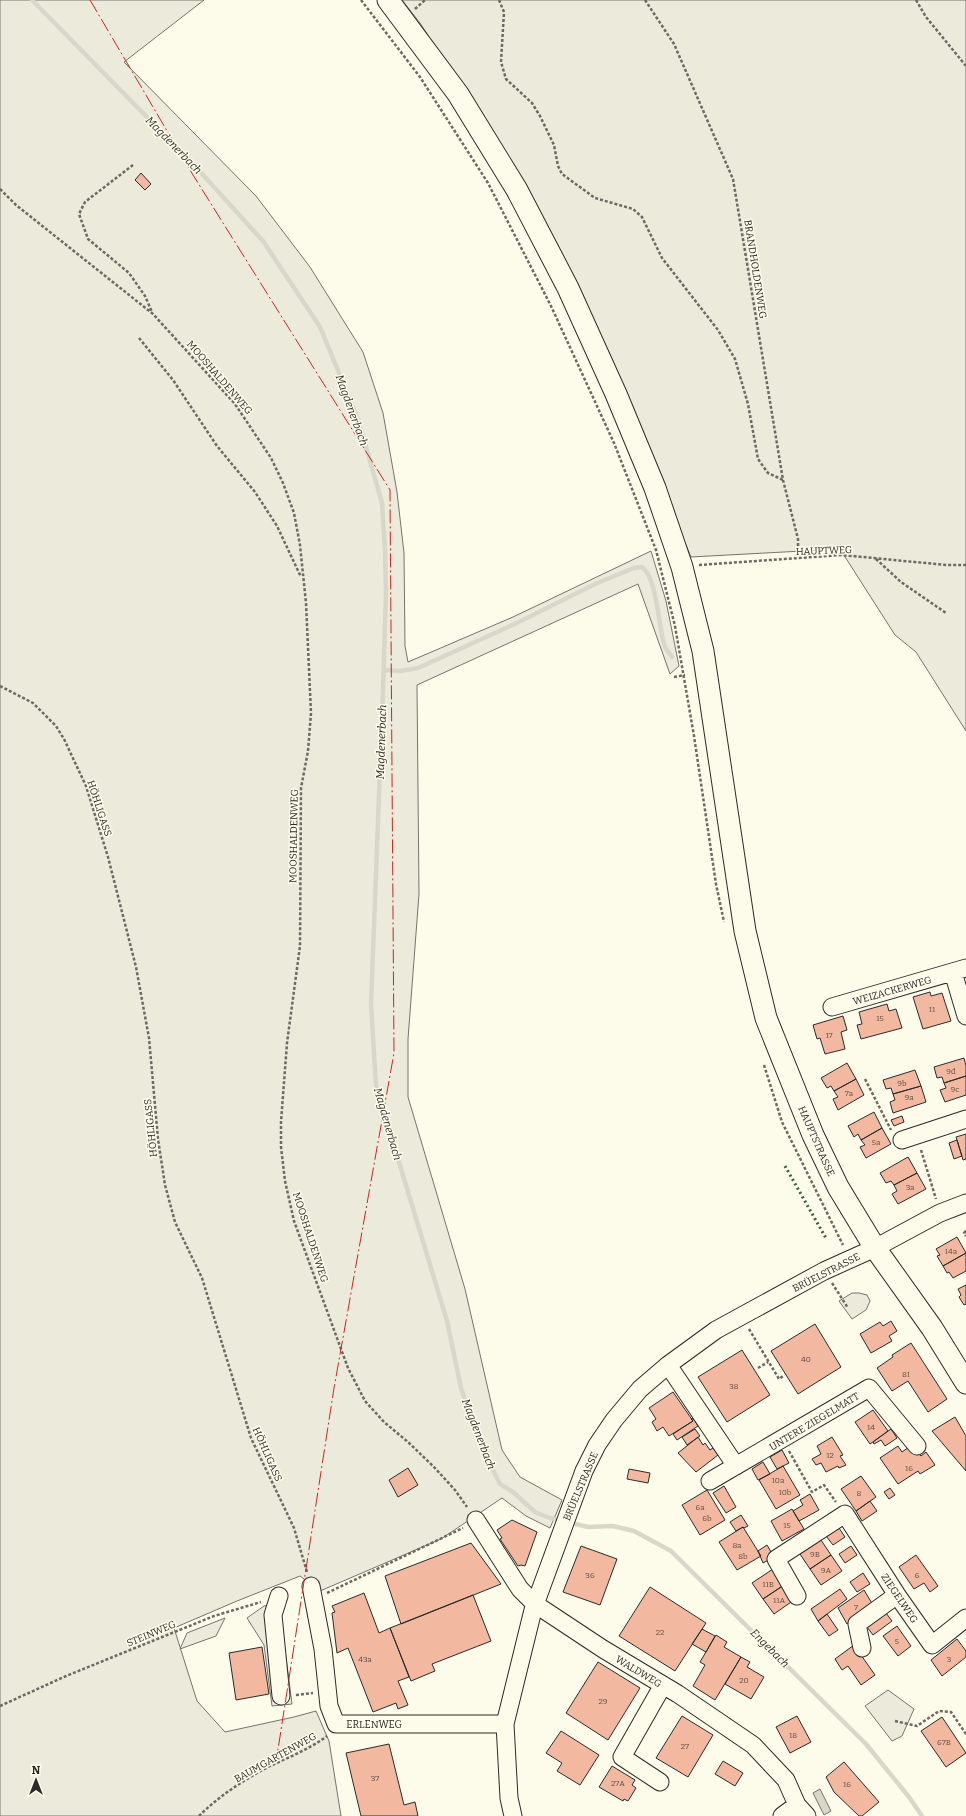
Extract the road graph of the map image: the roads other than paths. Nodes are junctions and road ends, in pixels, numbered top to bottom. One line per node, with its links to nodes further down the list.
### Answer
1 (388, 0): 8 (main road, HAUPTSTRASSE)
2 (959, 970): 3 (street, WEIZACKERWEG); 4 (street, WEIZACKERWEG)
3 (832, 1007)
4 (966, 1016)
5 (966, 1119): 6 (street)
6 (909, 1137)
7 (966, 1203): 8 (street)
8 (875, 1248): 9 (street, BRÜELSTRASSE); 10 (main road, HAUPTSTRASSE)
9 (668, 1365): 12 (street); 19 (street, BRÜELSTRASSE)
10 (966, 1383)
11 (917, 1446): 12 (street, UNTERE ZIEGELMATT)
12 (736, 1466): 13 (street, UNTERE ZIEGELMATT)
13 (710, 1481)
14 (476, 1520): 19 (street, WALDWEG)
15 (312, 1593): 24 (street, ERLENWEG)
16 (897, 1595): 18 (street, ZIEGELWEG); 20 (street, ZIEGELWEG); 21 (street)
17 (279, 1596): 23 (street)
18 (797, 1596)
19 (535, 1604): 22 (street, WALDWEG); 24 (street, BRÜELSTRASSE)
20 (966, 1618)
21 (862, 1648)
22 (663, 1685): 25 (street); 26 (street, WALDWEG)
23 (281, 1696)
24 (505, 1724): 27 (street, BRÜELSTRASSE)
25 (660, 1782)
26 (802, 1810): 28 (street)
27 (513, 1816)
28 (782, 1816)

